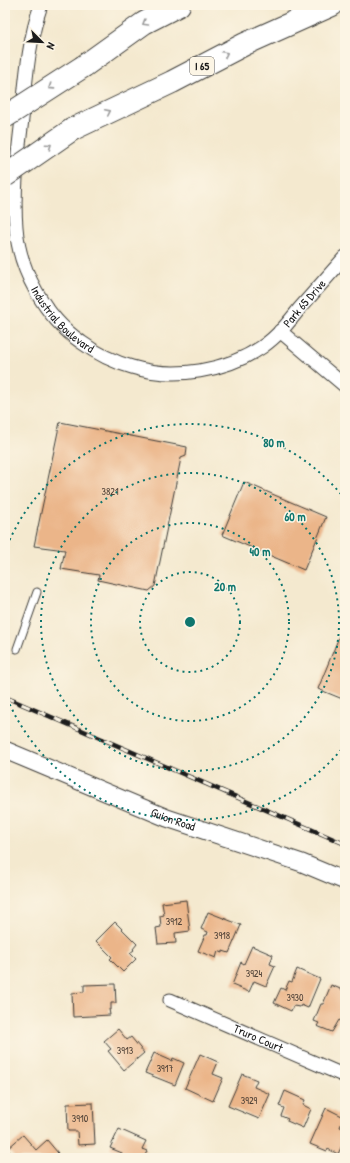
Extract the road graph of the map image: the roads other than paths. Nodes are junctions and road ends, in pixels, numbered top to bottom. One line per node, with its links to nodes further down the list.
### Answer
1 (41, 5): 7 (street, Industrial Boulevard)
2 (179, 5): 4 (highway, one-way to 4, bridge)
3 (332, 5): 5 (highway, I 65, one-way to 3, bridge)
4 (5, 117)
5 (5, 176)
6 (345, 257): 7 (street, Park 65 Drive)
7 (280, 332): 8 (street)
8 (345, 386)
9 (37, 592): 10 (lane)
10 (17, 649)
11 (7, 754): 12 (street, Guion Road)
12 (345, 881)
13 (170, 1000): 14 (street, Truro Court)
14 (345, 1076)

